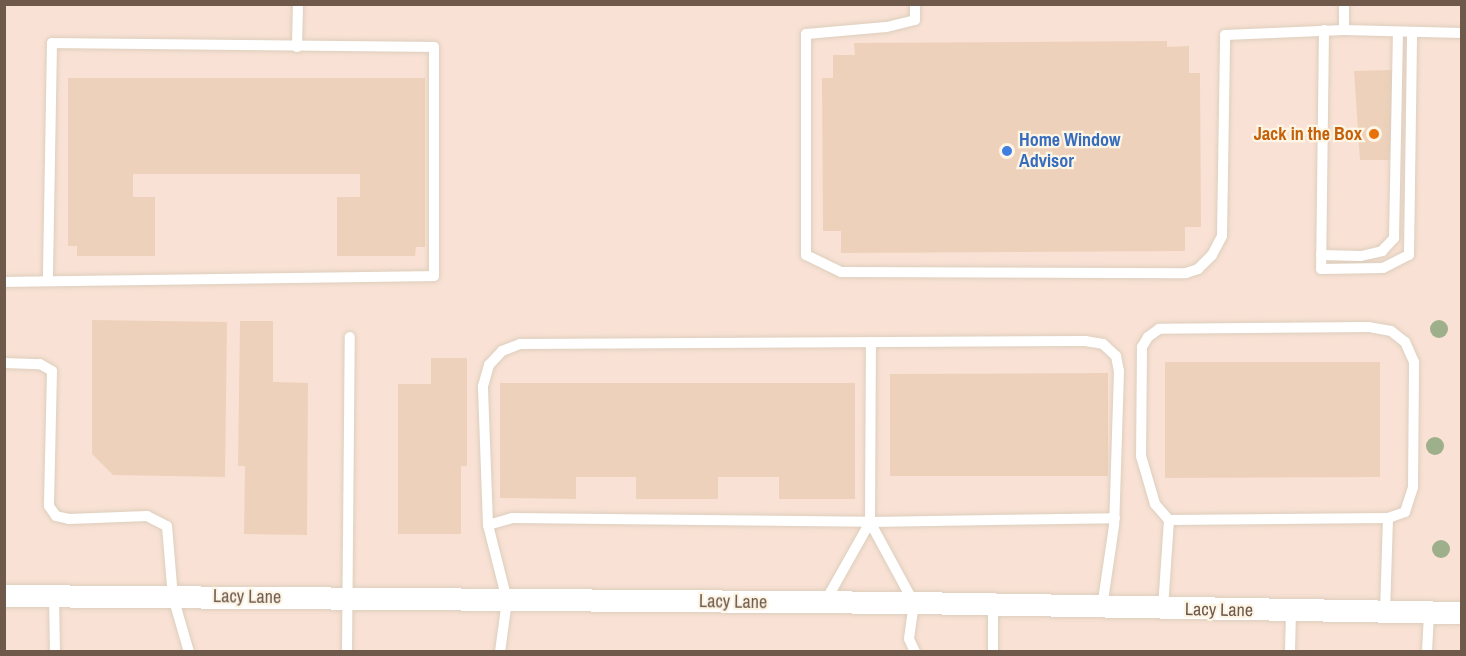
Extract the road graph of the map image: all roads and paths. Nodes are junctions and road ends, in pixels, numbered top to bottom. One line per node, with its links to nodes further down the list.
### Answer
1 (298, 4): 9 (lane)
2 (915, 4): 4 (lane)
3 (1344, 4): 5 (lane)
4 (1324, 30): 5 (lane); 10 (lane)
5 (1344, 30): 6 (lane)
6 (1398, 32): 7 (lane); 10 (lane)
7 (1412, 32): 8 (lane); 10 (lane)
8 (1461, 33)
9 (297, 47): 11 (lane); 11 (lane)
10 (1322, 255)
11 (48, 280): 12 (lane)
12 (4, 282)
13 (350, 337): 24 (lane)
14 (871, 342): 16 (lane); 19 (lane); 20 (lane)
15 (4, 363): 23 (lane)
16 (1115, 518): 19 (lane); 29 (lane)
17 (1388, 518): 18 (lane); 18 (lane); 32 (lane)
18 (1169, 520): 30 (lane)
19 (870, 522): 20 (lane); 26 (lane); 27 (lane)
20 (488, 525): 25 (lane)
21 (4, 596): 22 (street, Lacy Lane)
22 (54, 596): 23 (street, Lacy Lane); 35 (lane)
23 (173, 597): 24 (street, Lacy Lane); 36 (lane)
24 (346, 598): 25 (street, Lacy Lane); 37 (lane)
25 (507, 600): 26 (street, Lacy Lane); 38 (lane)
26 (825, 603): 27 (street, Lacy Lane)
27 (914, 603): 28 (street, Lacy Lane); 39 (lane)
28 (993, 605): 29 (street, Lacy Lane); 40 (lane)
29 (1102, 607): 30 (street, Lacy Lane)
30 (1162, 609): 31 (street, Lacy Lane)
31 (1291, 611): 32 (street, Lacy Lane); 41 (lane)
32 (1385, 613): 33 (street, Lacy Lane)
33 (1429, 613): 34 (street, Lacy Lane); 42 (lane)
34 (1461, 613)
35 (55, 651)
36 (189, 651)
37 (346, 651)
38 (500, 651)
39 (915, 651)
40 (993, 651)
41 (1290, 651)
42 (1427, 651)

